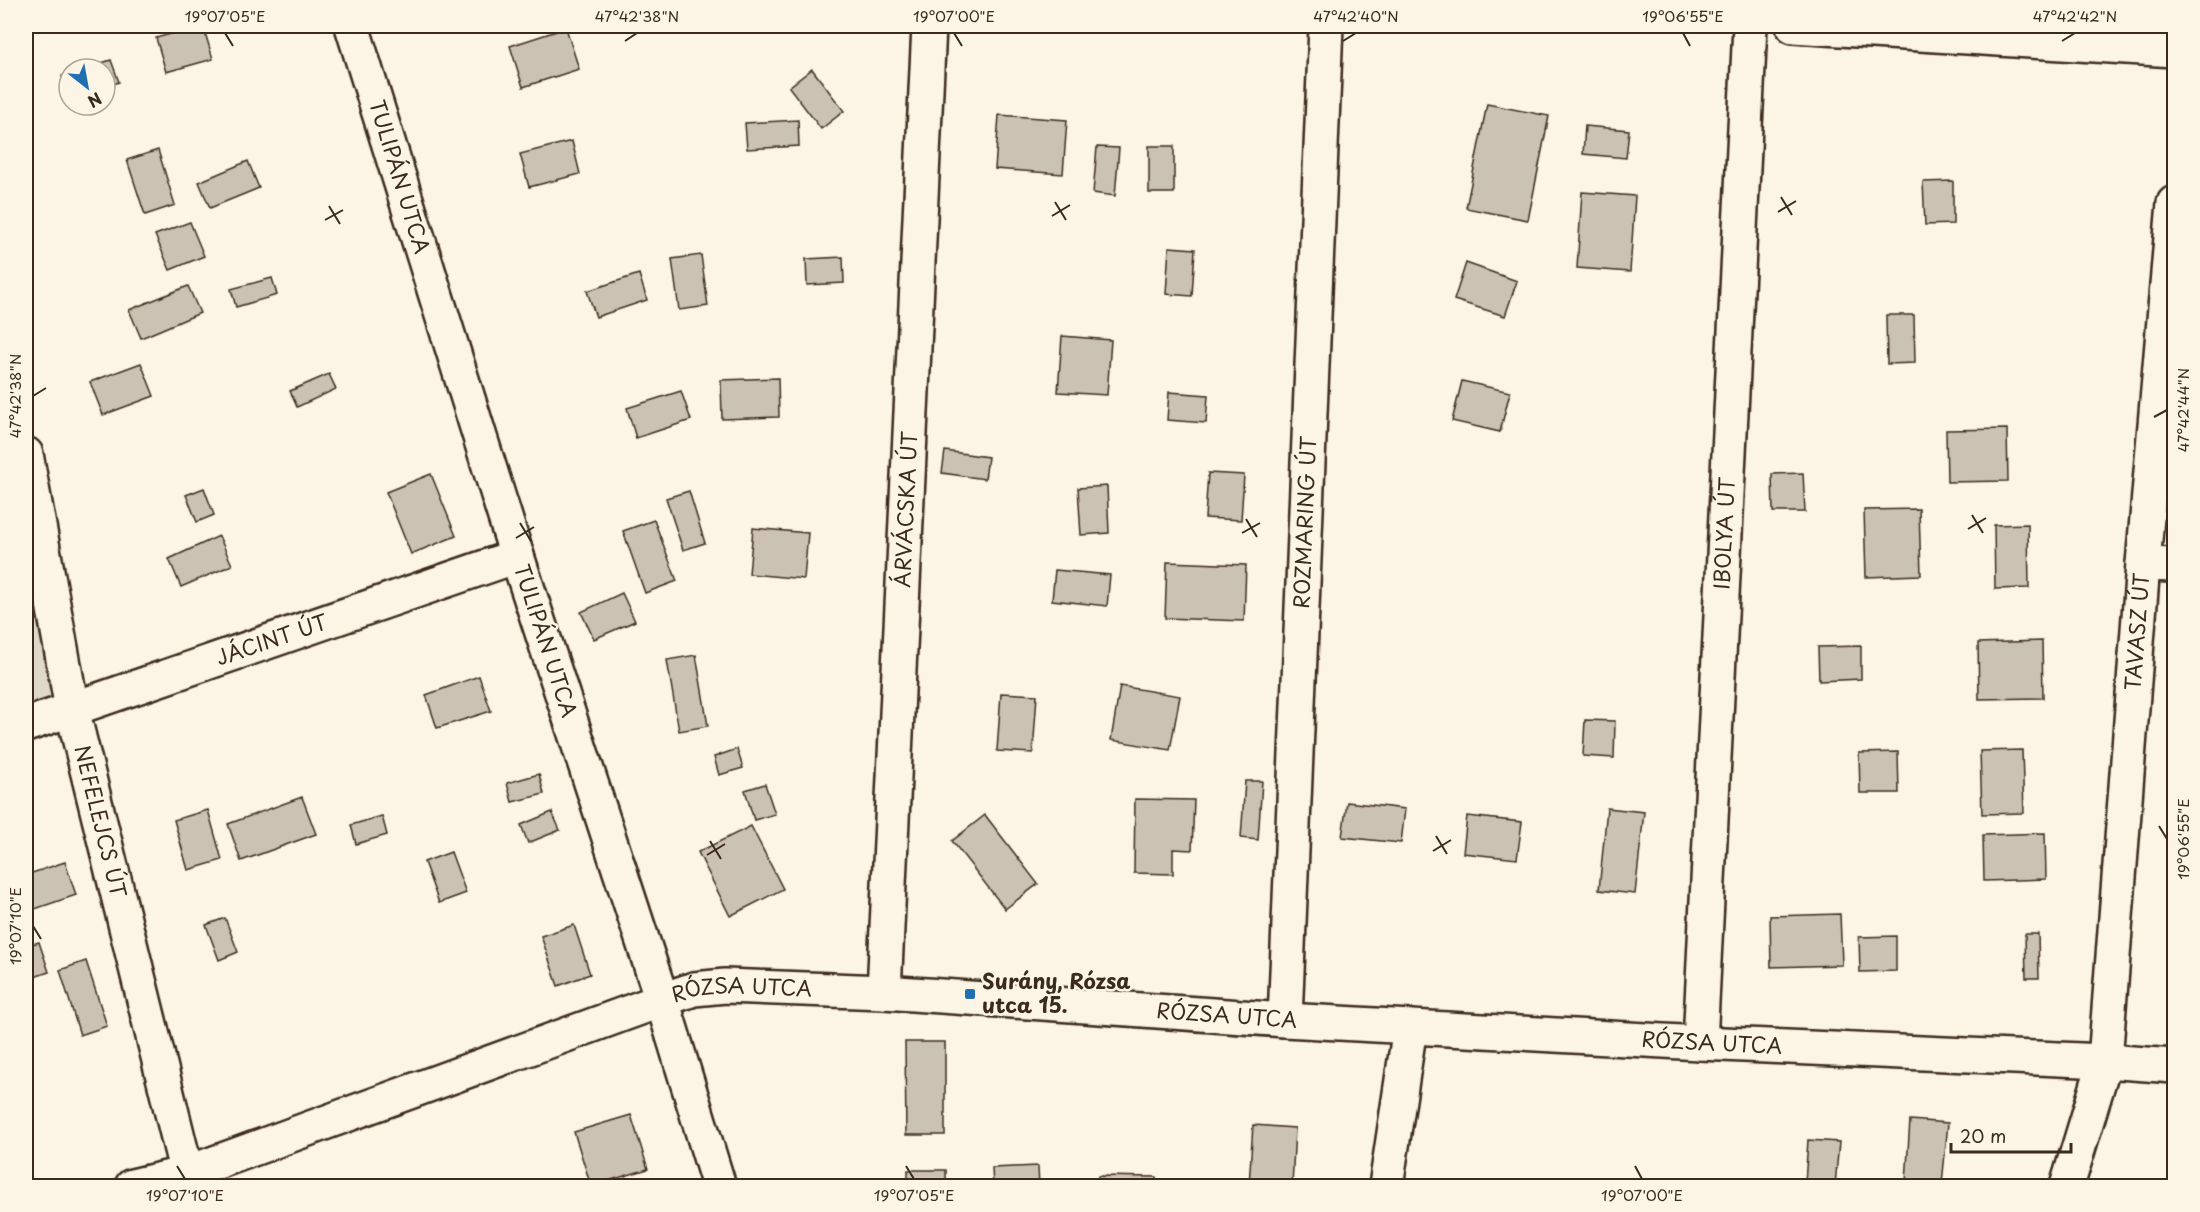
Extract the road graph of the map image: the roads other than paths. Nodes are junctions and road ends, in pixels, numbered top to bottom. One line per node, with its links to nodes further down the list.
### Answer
1 (352, 26): 9 (street, TULIPÁN UTCA)
2 (929, 26): 13 (street, ÁRVÁCSKA ÚT)
3 (1326, 26): 15 (street, ROZMARING ÚT)
4 (1750, 26): 17 (street, IBOLYA ÚT)
5 (1793, 26): 6 (street)
6 (2175, 50)
7 (2175, 202): 10 (street, TAVASZ ÚT)
8 (26, 454): 11 (street, NEFELEJCS ÚT)
9 (517, 556): 11 (street, JÁCINT ÚT); 14 (street, TULIPÁN UTCA)
10 (2159, 565): 18 (street, TAVASZ ÚT)
11 (72, 710): 12 (street, JÁCINT ÚT); 20 (street, NEFELEJCS ÚT)
12 (26, 725)
13 (884, 992): 14 (street, RÓZSA UTCA); 15 (street, RÓZSA UTCA)
14 (662, 1000): 20 (street, RÓZSA UTCA); 22 (street, TULIPÁN UTCA)
15 (1285, 1020): 16 (street, RÓZSA UTCA)
16 (1410, 1027): 17 (street, RÓZSA UTCA); 23 (street)
17 (1700, 1043): 18 (street, RÓZSA UTCA)
18 (2105, 1061): 19 (street, RÓZSA UTCA); 24 (street, TAVASZ ÚT)
19 (2175, 1066)
20 (188, 1180): 21 (street, RÓZSA UTCA)
21 (132, 1186)
22 (719, 1186)
23 (1386, 1186)
24 (2067, 1186)

